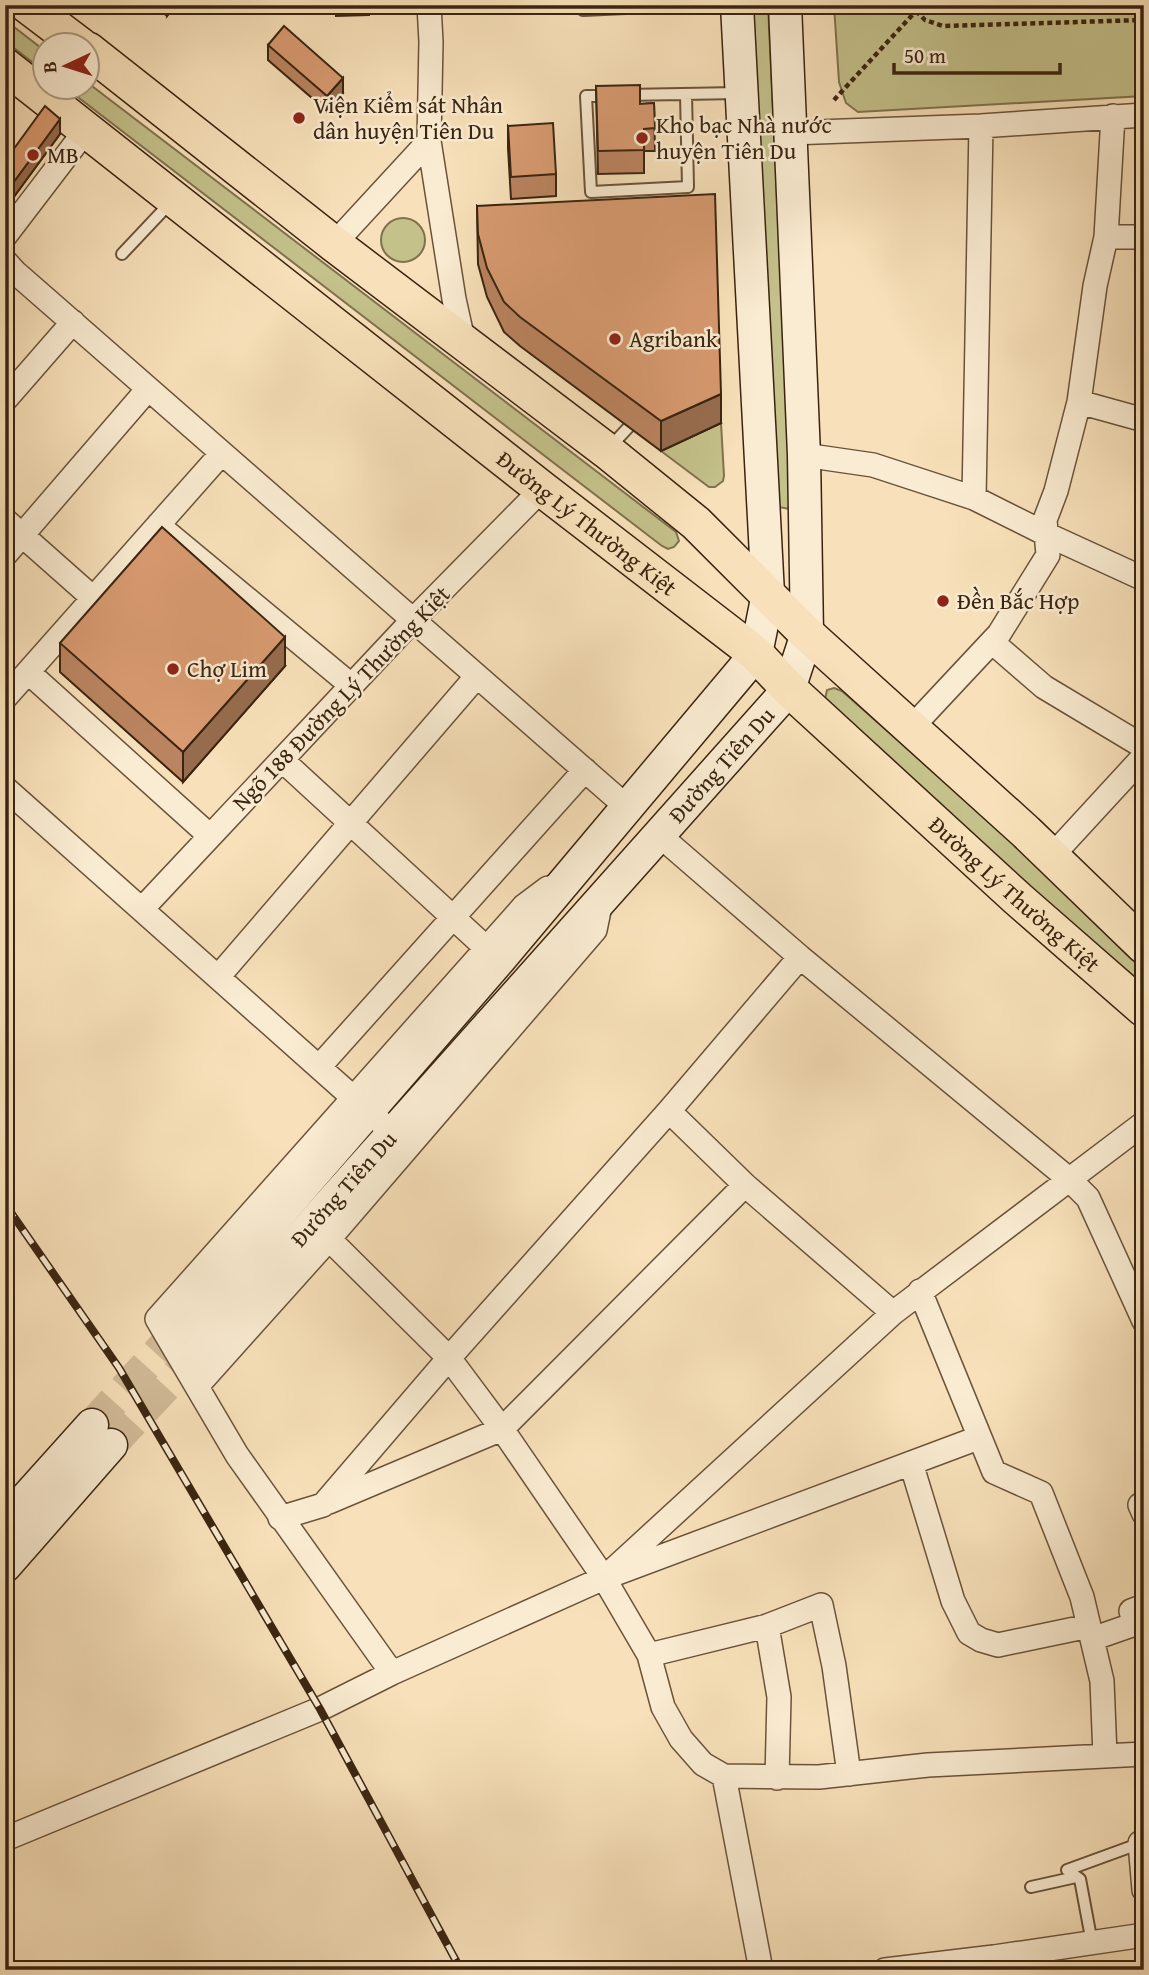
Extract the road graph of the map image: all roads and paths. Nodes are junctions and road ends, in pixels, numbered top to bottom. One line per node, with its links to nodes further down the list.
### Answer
1 (27, 5): 10 (main road)
2 (429, 5): 21 (street)
3 (583, 5): 7 (lane)
4 (737, 5): 13 (main road, Đường Tiên Du)
5 (785, 5): 20 (main road, Đường Tiên Du)
6 (910, 5): 8 (path)
7 (669, 6)
8 (916, 10): 9 (path); 15 (path)
9 (1144, 20)
10 (63, 32)
11 (102, 61): 26 (main road)
12 (5, 66): 19 (main road, Đường Lý Thường Kiệt)
13 (742, 93): 14 (lane); 46 (main road, Đường Tiên Du)
14 (686, 94): 14 (lane)
15 (834, 100)
16 (1144, 114): 17 (street)
17 (1113, 116): 18 (street); 24 (street)
18 (981, 126): 20 (street); 40 (street)
19 (86, 130): 22 (main road, Đường Lý Thường Kiệt); 23 (street)
20 (790, 133): 38 (main road, Đường Tiên Du)
21 (429, 142): 26 (street); 30 (street)
22 (174, 199): 27 (lane); 39 (main road, Đường Lý Thường Kiệt)
23 (5, 236)
24 (1106, 237): 25 (street); 33 (street)
25 (1144, 237)
26 (334, 244): 30 (main road)
27 (122, 254)
28 (5, 261): 29 (street)
29 (73, 322): 31 (street); 32 (street)
30 (463, 340): 36 (main road)
31 (148, 389): 37 (street); 42 (street)
32 (5, 400)
33 (1079, 401): 35 (street); 43 (street)
34 (644, 411): 36 (lane)
35 (1144, 420)
36 (607, 451): 46 (main road)
37 (222, 453): 41 (street); 48 (street)
38 (804, 455): 40 (street); 49 (main road, Đường Tiên Du)
39 (542, 489): 48 (street, Ngõ 188 Đường Lý Thường Kiệt); 51 (main road, Đường Lý Thường Kiệt)
40 (974, 498): 43 (street)
41 (158, 524): 47 (street); 54 (street)
42 (14, 527): 44 (street); 47 (street)
43 (1048, 536): 45 (street); 50 (street)
44 (5, 555)
45 (1144, 579)
46 (768, 594): 49 (main road); 51 (main road, Đường Tiên Du)
47 (93, 598): 52 (street)
48 (413, 621): 53 (street); 54 (street, Ngõ 188 Đường Lý Thường Kiệt)
49 (807, 634): 55 (main road, Đường Tiên Du); 57 (main road)
50 (992, 642): 57 (street); 58 (street)
51 (756, 654): 55 (main road, Đường Lý Thường Kiệt); 63 (main road, Đường Tiên Du)
52 (28, 672): 56 (street); 66 (street)
53 (477, 676): 61 (street); 64 (street)
54 (352, 686): 60 (street, Ngõ 188 Đường Lý Thường Kiệt)
55 (789, 689): 65 (main road, Đường Tiên Du); 75 (main road, Đường Lý Thường Kiệt)
56 (5, 698)
57 (912, 727): 67 (main road)
58 (1144, 747)
59 (1144, 756): 67 (street)
60 (282, 760): 64 (street); 66 (street, Ngõ 188 Đường Lý Thường Kiệt)
61 (585, 770): 63 (street); 70 (street)
62 (5, 788): 69 (street)
63 (628, 808): 72 (main road, Đường Tiên Du)
64 (351, 822): 70 (street); 74 (street)
65 (659, 835): 68 (main road, Đường Tiên Du); 73 (street)
66 (210, 836): 69 (street, Ngõ 188 Đường Lý Thường Kiệt)
67 (1052, 856): 71 (main road)
68 (601, 901): 80 (main road, Đường Tiên Du); 83 (street)
69 (142, 909): 74 (street)
70 (453, 918): 72 (street); 76 (street)
71 (1144, 946)
72 (492, 954): 77 (main road, Đường Tiên Du)
73 (800, 957): 78 (street); 81 (street)
74 (218, 977): 76 (street)
75 (1144, 1009)
76 (319, 1067): 77 (street)
77 (361, 1103): 80 (street); 80 (main road, Đường Tiên Du); 88 (street)
78 (670, 1111): 82 (street); 87 (street)
79 (1144, 1124): 81 (street)
80 (394, 1134)
81 (1070, 1180): 84 (street); 86 (street)
82 (745, 1185): 85 (street); 89 (street)
83 (329, 1239): 87 (street); 88 (street)
84 (919, 1291): 85 (street); 90 (street)
85 (894, 1313): 96 (street)
86 (1144, 1321)
87 (449, 1358): 89 (street); 92 (street)
88 (198, 1385): 93 (street)
89 (502, 1429): 92 (street); 96 (street)
90 (978, 1438): 91 (street); 99 (street)
91 (911, 1463): 96 (street); 99 (street)
92 (323, 1505): 93 (street)
93 (280, 1518): 101 (street)
94 (5, 1522): 95 (main road)
95 (5, 1566)
96 (604, 1578): 100 (street); 101 (street)
97 (1144, 1606): 99 (street)
98 (767, 1626): 100 (street); 104 (street); 106 (street)
99 (1090, 1633): 103 (street)
100 (649, 1655): 105 (street)
101 (392, 1673): 107 (street)
102 (1144, 1754): 103 (street)
103 (1105, 1756): 104 (street)
104 (849, 1774): 106 (street)
105 (724, 1776): 106 (street); 114 (street)
106 (777, 1778)
107 (5, 1839)
108 (1142, 1843): 109 (lane); 111 (street)
109 (1076, 1877): 110 (lane); 113 (lane)
110 (1031, 1887)
111 (1144, 1890)
112 (1144, 1935): 113 (street)
113 (1092, 1943): 115 (street)
114 (761, 1970)
115 (886, 1970)

